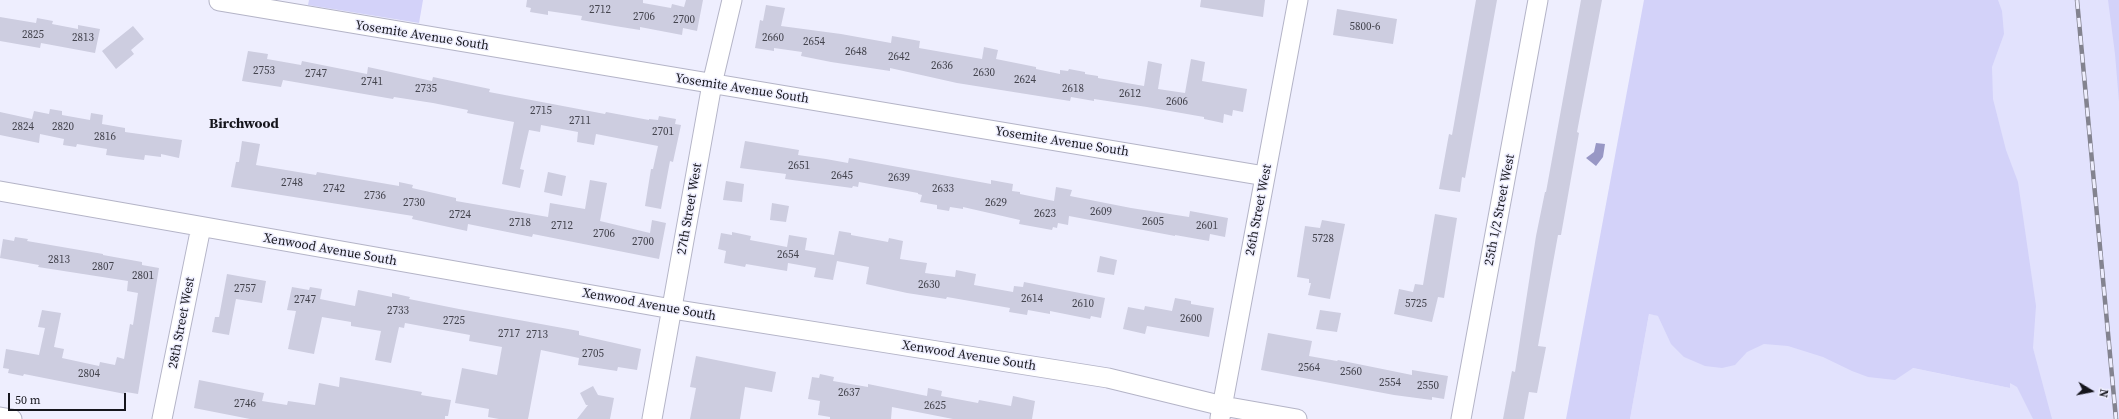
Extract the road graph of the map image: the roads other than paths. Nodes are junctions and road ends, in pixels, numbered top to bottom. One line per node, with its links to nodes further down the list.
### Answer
1 (732, 0): 5 (street, 27th Street West)
2 (1298, 0): 6 (street, 26th Street West)
3 (1538, 0): 16 (street, 25th 1/2 Street West)
4 (219, 2): 5 (street, Yosemite Avenue South)
5 (712, 84): 6 (street, Yosemite Avenue South); 9 (street, 27th Street West)
6 (1265, 176): 10 (street, 26th Street West)
7 (0, 191): 8 (street, Xenwood Avenue South)
8 (201, 227): 9 (street, Xenwood Avenue South); 13 (street, 28th Street West)
9 (672, 309): 10 (street, Xenwood Avenue South); 14 (street, 27th Street West)
10 (1221, 412): 15 (street, Xenwood Avenue South)
11 (0, 417): 12 (street)
12 (12, 419)
13 (162, 419)
14 (652, 419)
15 (1297, 419)
16 (1461, 419)

